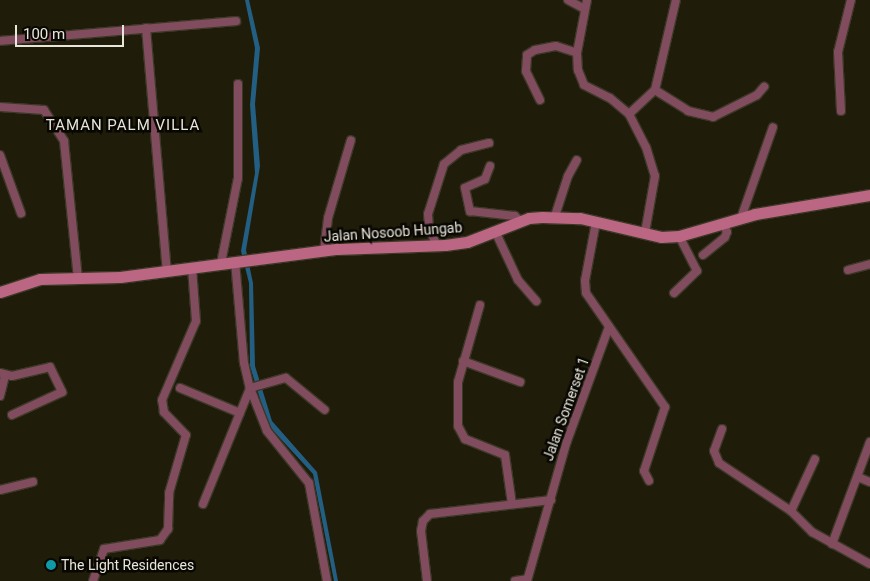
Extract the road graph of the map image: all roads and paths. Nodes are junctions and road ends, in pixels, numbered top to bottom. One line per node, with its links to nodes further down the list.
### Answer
1 (568, 0): 5 (street)
2 (588, 0): 5 (street)
3 (676, 0): 12 (street)
4 (850, 0): 15 (street)
5 (585, 9): 9 (street)
6 (236, 20): 7 (street)
7 (146, 28): 8 (street); 41 (street)
8 (0, 41)
9 (577, 53): 13 (street); 16 (street)
10 (238, 84): 37 (street)
11 (764, 87): 12 (street)
12 (655, 90): 16 (street)
13 (540, 100)
14 (0, 107): 42 (street)
15 (841, 111)
16 (630, 114): 30 (street)
17 (772, 127): 26 (street)
18 (351, 140): 34 (street)
19 (489, 143): 33 (street)
20 (0, 155): 24 (street)
21 (577, 160): 25 (street)
22 (490, 166): 27 (street)
23 (870, 195): 26 (main road, Jalan Nosoob Hungab)
24 (21, 213)
25 (555, 216): 27 (main road, Jalan Nosoob Hungab); 28 (main road, Jalan Nosoob Hungab)
26 (741, 218): 29 (main road, Jalan Nosoob Hungab)
27 (521, 222): 31 (main road, Jalan Nosoob Hungab)
28 (596, 222): 30 (main road, Jalan Nosoob Hungab); 47 (street)
29 (723, 223): 32 (main road, Jalan Nosoob Hungab); 35 (street)
30 (645, 233): 32 (main road, Jalan Nosoob Hungab)
31 (496, 234): 33 (main road, Jalan Nosoob Hungab); 45 (street)
32 (679, 236): 44 (street)
33 (437, 246): 34 (main road, Jalan Nosoob Hungab)
34 (324, 251): 36 (main road, Jalan Nosoob Hungab)
35 (703, 255)
36 (241, 260): 37 (main road, Jalan Nosoob Hungab); 51 (street)
37 (221, 263): 39 (main road, Jalan Nosoob Hungab)
38 (870, 264): 40 (street)
39 (192, 268): 41 (main road, Jalan Nosoob Hungab); 73 (street)
40 (848, 270)
41 (166, 272): 42 (main road, Jalan Nosoob Hungab)
42 (78, 279): 43 (main road, Jalan Nosoob Hungab)
43 (0, 292)
44 (674, 293)
45 (536, 301)
46 (480, 305): 48 (street)
47 (609, 327): 61 (street); 65 (street, Jalan Somerset 1)
48 (463, 361): 50 (street); 67 (street)
49 (3, 374): 53 (street); 56 (street)
50 (520, 382)
51 (252, 387): 54 (street); 55 (street); 71 (street)
52 (180, 388): 55 (street)
53 (0, 396)
54 (325, 410)
55 (240, 413): 66 (street)
56 (12, 415)
57 (722, 429): 68 (street)
58 (870, 442): 60 (street)
59 (815, 459): 68 (street)
60 (858, 478): 63 (street); 69 (street)
61 (649, 481)
62 (33, 482): 64 (street)
63 (870, 482)
64 (0, 490)
65 (551, 500): 67 (street); 72 (street, Jalan Somerset 1)
66 (203, 504)
67 (512, 504): 74 (street)
68 (791, 512): 69 (street)
69 (832, 544): 70 (street)
70 (870, 564)
71 (325, 579)
72 (527, 580): 75 (street)
73 (93, 581)
74 (427, 581)
75 (515, 581)

